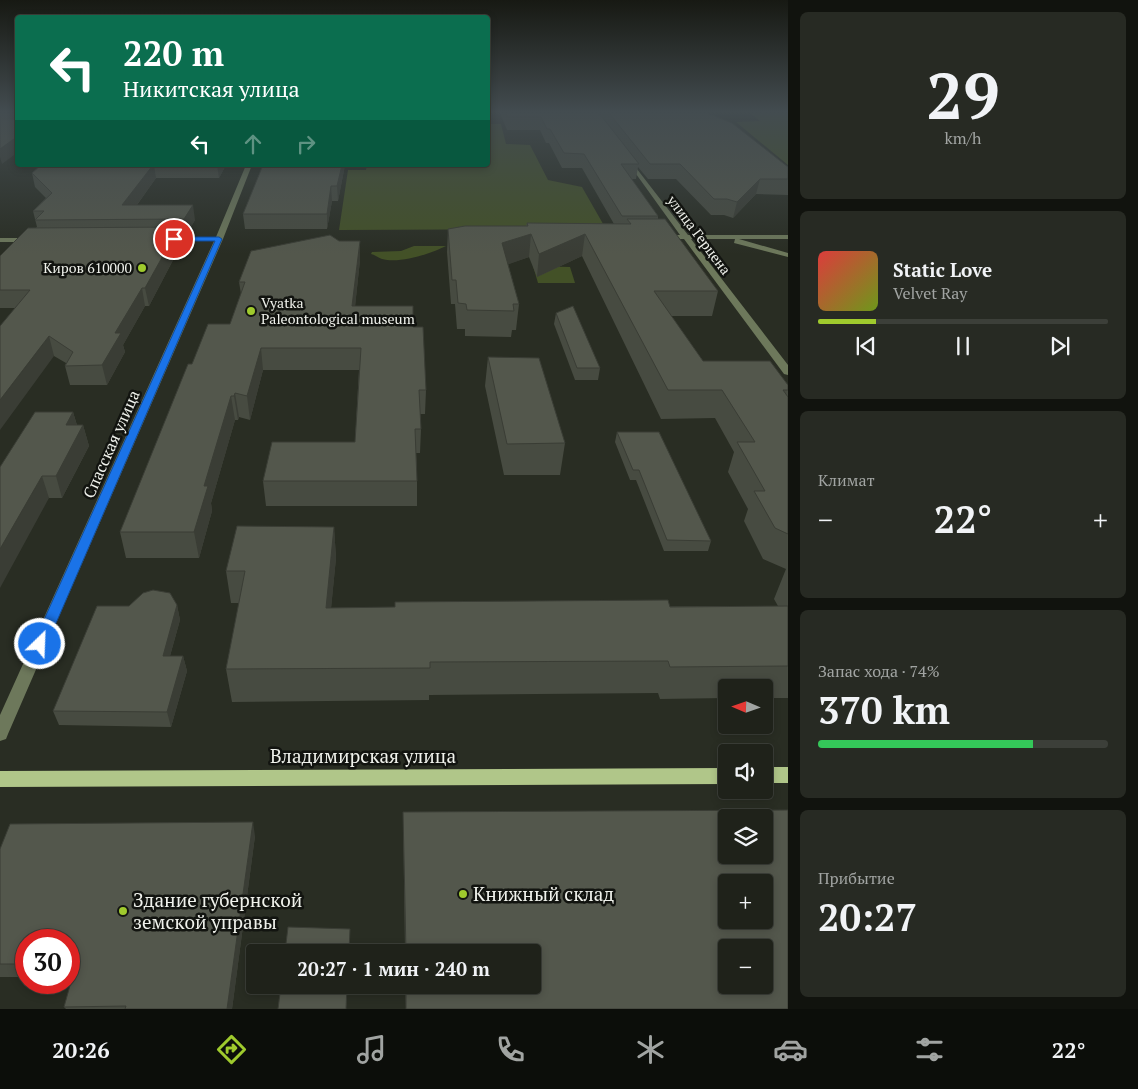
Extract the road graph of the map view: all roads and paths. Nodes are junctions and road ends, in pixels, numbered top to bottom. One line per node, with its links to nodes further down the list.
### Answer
1 (626, 160): 4 (street, улица Герцена)
2 (248, 167): 8 (street, Спасская улица)
3 (653, 237): 4 (street)
4 (684, 237): 5 (street); 12 (street, улица Герцена)
5 (721, 237): 6 (street); 11 (street)
6 (788, 237)
7 (156, 239): 8 (street)
8 (219, 239): 13 (street, Спасская улица)
9 (0, 240): 10 (street)
10 (40, 240)
11 (788, 254)
12 (788, 372)
13 (0, 734)
14 (773, 775): 15 (main road)
15 (788, 775)
16 (718, 776): 17 (main road, Владимирская улица)
17 (0, 779)

